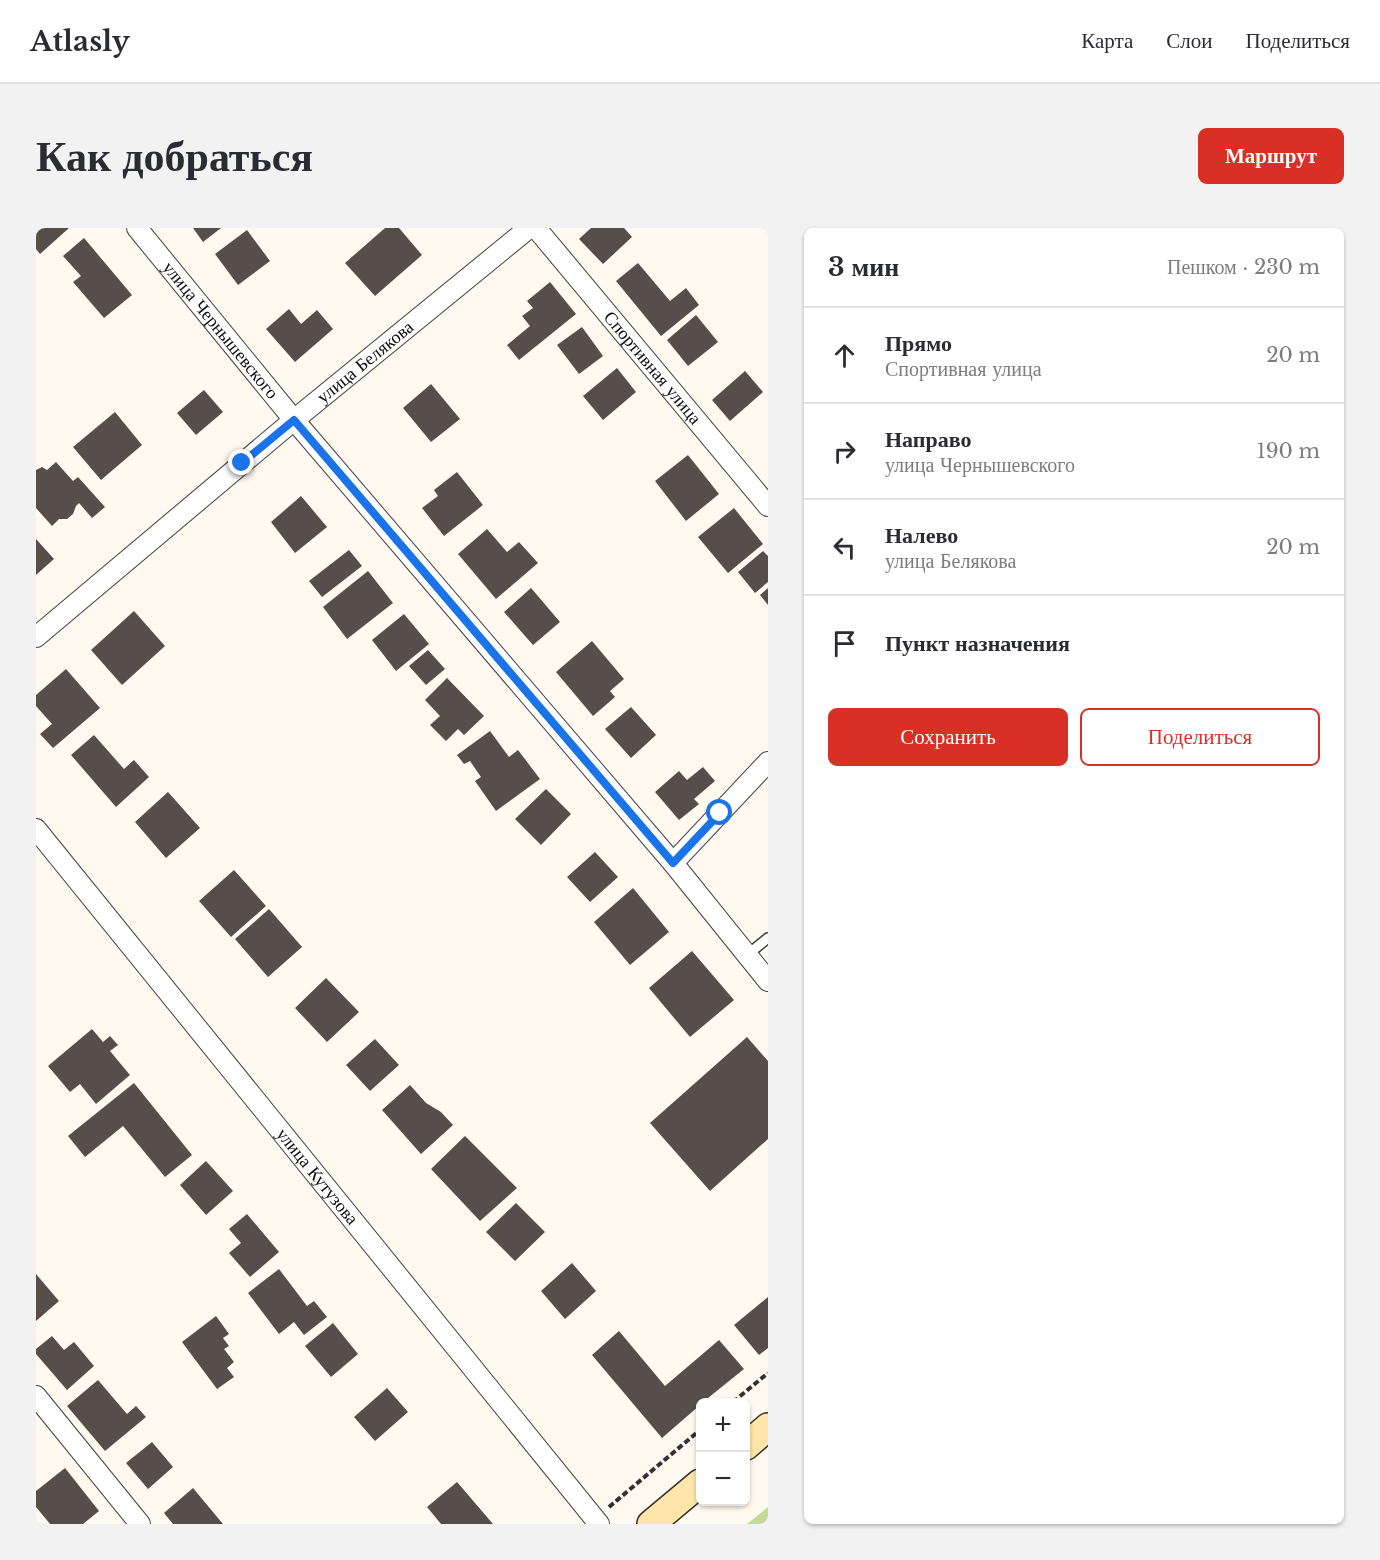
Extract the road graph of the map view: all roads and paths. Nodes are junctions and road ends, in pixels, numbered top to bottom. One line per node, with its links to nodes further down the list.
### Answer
1 (137, 228): 4 (street, улица Чернышевского)
2 (529, 228): 4 (street, улица Белякова)
3 (536, 228): 5 (street, Спортивная улица)
4 (294, 420): 6 (street, улица Белякова); 9 (street, улица Чернышевского)
5 (768, 506)
6 (36, 637)
7 (768, 762): 9 (street)
8 (36, 829): 20 (street, улица Кутузова)
9 (673, 863): 11 (street, улица Чернышевского)
10 (768, 938): 11 (lane)
11 (746, 955): 12 (street, улица Чернышевского)
12 (768, 981)
13 (768, 1373): 15 (path)
14 (36, 1396): 21 (street)
15 (739, 1398)
16 (768, 1427): 18 (street)
17 (696, 1434): 20 (path)
18 (750, 1443)
19 (696, 1486): 22 (street)
20 (597, 1522)
21 (140, 1524)
22 (651, 1524)

